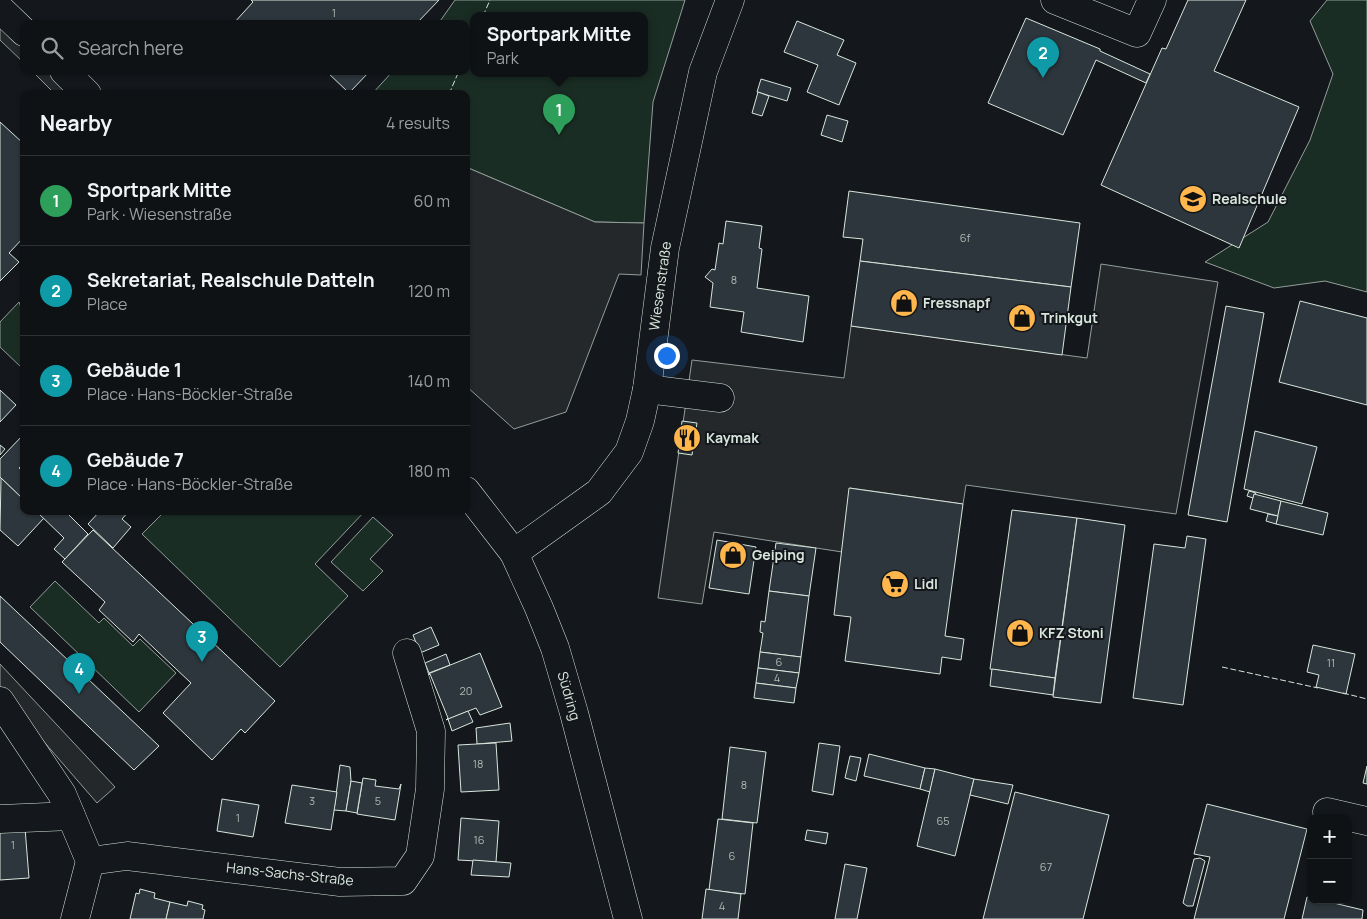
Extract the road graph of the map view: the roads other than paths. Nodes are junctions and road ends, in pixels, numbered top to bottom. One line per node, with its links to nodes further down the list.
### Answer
1 (730, 0): 8 (street, Wiesenstraße)
2 (1055, 0): 3 (street)
3 (1152, 0)
4 (0, 8): 5 (street)
5 (20, 28)
6 (68, 75): 7 (street)
7 (83, 90)
8 (647, 389): 9 (street); 11 (street, Wiesenstraße)
9 (720, 398)
10 (470, 496): 11 (street, Südring)
11 (514, 554): 20 (street, Südring)
12 (407, 653): 18 (street, Hans-Sachs-Straße)
13 (0, 702): 15 (street)
14 (1327, 812): 17 (street)
15 (71, 816): 16 (street); 18 (street)
16 (0, 819)
17 (1367, 820)
18 (90, 861): 19 (street)
19 (75, 919)
20 (628, 919)

